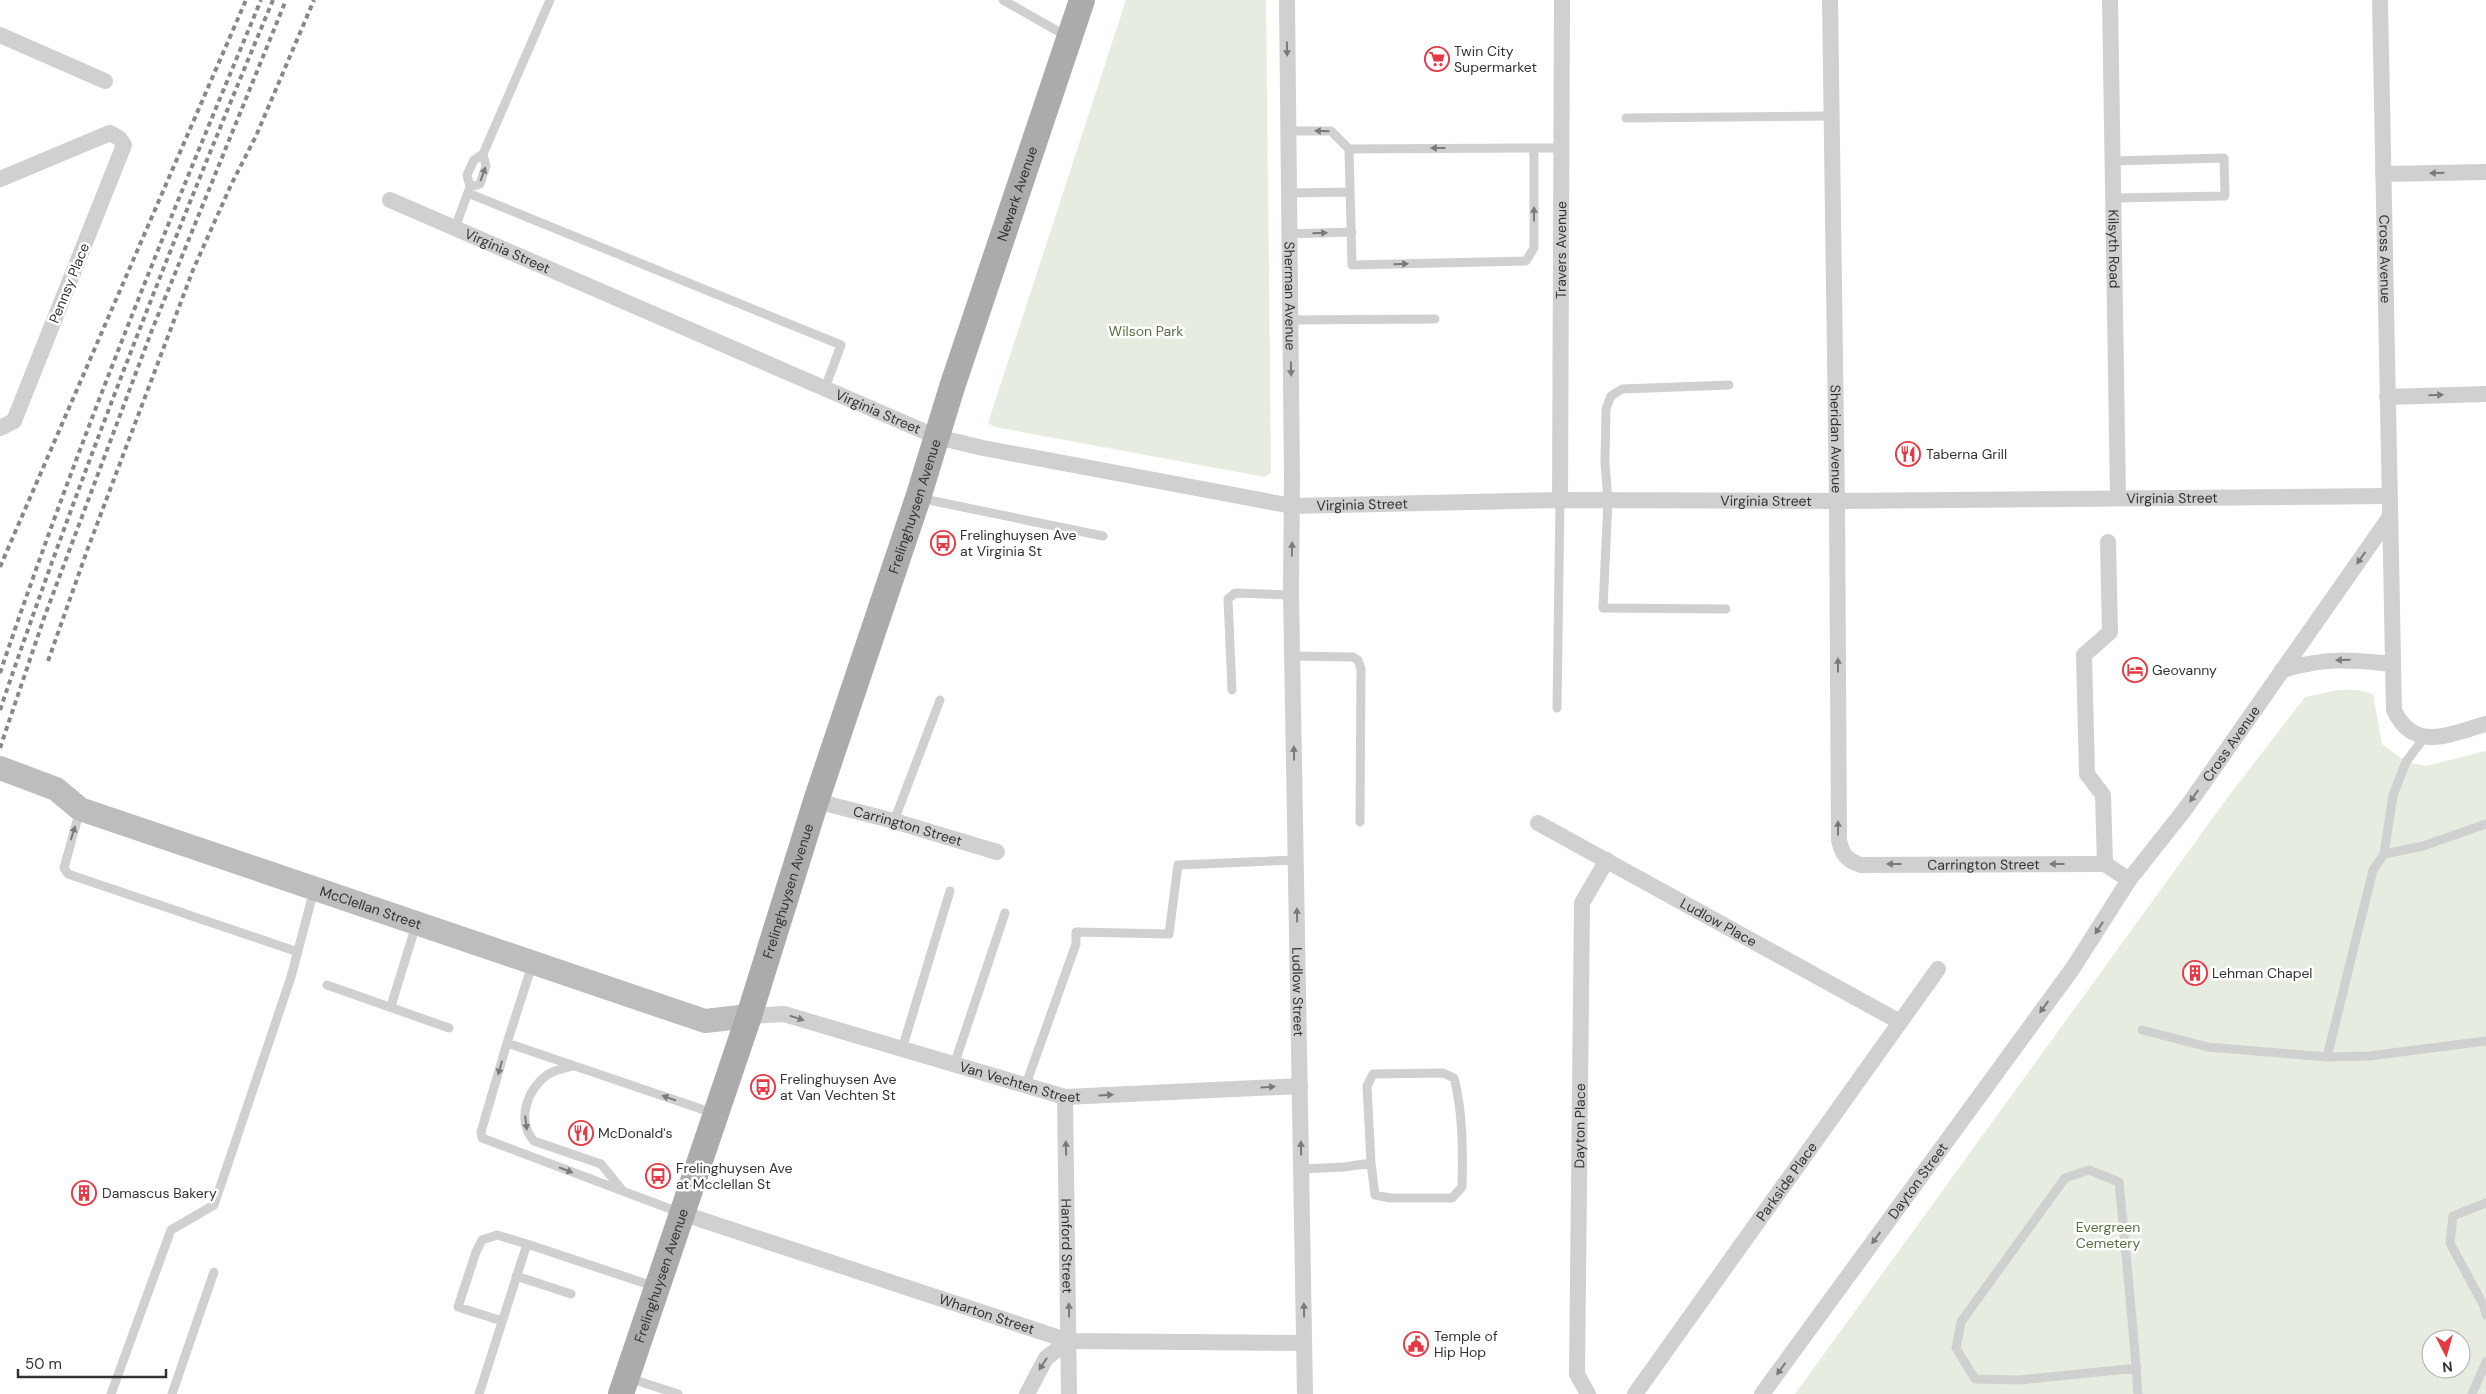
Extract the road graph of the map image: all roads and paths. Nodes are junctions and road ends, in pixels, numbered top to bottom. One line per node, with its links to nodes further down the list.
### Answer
1 (550, 0): 18 (lane)
2 (1003, 0): 10 (lane)
3 (1082, 0): 10 (main road, Newark Avenue)
4 (1287, 0): 14 (street, Sherman Avenue, one-way to 14)
5 (1562, 0): 16 (street, Travers Avenue)
6 (1830, 0): 12 (street, Sheridan Avenue)
7 (2110, 0): 19 (street, Kilsyth Road)
8 (2380, 0): 21 (street, Cross Avenue)
9 (0, 35): 11 (street)
10 (1068, 37): 34 (main road, Newark Avenue)
11 (105, 81)
12 (1831, 116): 13 (lane); 45 (street, Sheridan Avenue)
13 (1626, 118)
14 (1288, 131): 17 (lane, one-way to 14); 25 (street, Sherman Avenue)
15 (1534, 148): 16 (lane); 17 (lane, one-way to 17); 29 (lane, one-way to 15)
16 (1561, 148): 43 (street, Travers Avenue)
17 (1349, 149): 24 (lane)
18 (483, 154): 23 (lane); 23 (lane, one-way to 18)
19 (2112, 161): 26 (street, Kilsyth Road); 26 (lane)
20 (2486, 172): 21 (street, one-way to 21)
21 (2383, 174): 37 (street, Cross Avenue)
22 (0, 179): 38 (street, Pennsy Place)
23 (469, 190): 28 (lane); 35 (lane)
24 (1350, 192): 25 (lane); 29 (lane)
25 (1289, 193): 30 (street, Sherman Avenue)
26 (2114, 198): 41 (street, Kilsyth Road)
27 (390, 200): 28 (street, Virginia Street)
28 (455, 228): 35 (street, Virginia Street)
29 (1352, 232): 30 (lane, one-way to 29)
30 (1289, 234): 31 (street, Sherman Avenue)
31 (1290, 320): 32 (lane); 46 (street, Sherman Avenue, one-way to 46)
32 (1435, 320)
33 (1729, 385): 44 (lane)
34 (952, 387): 39 (main road, Frelinghuysen Avenue)
35 (825, 388): 39 (street, Virginia Street)
36 (2486, 394): 37 (street, one-way to 36)
37 (2387, 396): 40 (street, Cross Avenue)
38 (7, 424)
39 (937, 437): 42 (main road, Frelinghuysen Avenue); 46 (street, Virginia Street)
40 (2389, 496): 41 (street, Virginia Street); 47 (street, Cross Avenue)
41 (2118, 497): 45 (street, Virginia Street)
42 (918, 498): 48 (lane); 61 (main road, Frelinghuysen Avenue)
43 (1560, 500): 44 (street, Virginia Street); 46 (street, Virginia Street); 57 (lane)
44 (1608, 501): 45 (street, Virginia Street); 51 (lane)
45 (1837, 501): 72 (street, Sheridan Avenue, one-way to 45)
46 (1292, 506): 50 (street, Sherman Avenue, one-way to 46)
47 (2389, 518): 53 (street, Cross Avenue); 54 (street, Cross Avenue, one-way to 54)
48 (1103, 536)
49 (2108, 542): 71 (street)
50 (1291, 594): 52 (street, Ludlow Street); 55 (lane)
51 (1726, 609)
52 (1292, 656): 64 (lane); 69 (street, Ludlow Street, one-way to 52)
53 (2392, 664): 54 (street, one-way to 54); 59 (street, Cross Avenue)
54 (2282, 670): 73 (street, Cross Avenue, one-way to 73)
55 (1232, 690)
56 (940, 700): 63 (lane)
57 (1558, 708)
58 (2486, 724): 59 (street)
59 (2424, 738): 68 (lane)
60 (0, 768): 62 (main road, McClellan Street)
61 (816, 802): 63 (street, Carrington Street); 84 (main road, Frelinghuysen Avenue)
62 (80, 809): 74 (main road, McClellan Street); 78 (lane, one-way to 62)
63 (894, 821): 67 (street, Carrington Street)
64 (1360, 822)
65 (1538, 823): 70 (street, Ludlow Place)
66 (2486, 824): 68 (lane)
67 (997, 852)
68 (2384, 854): 91 (lane)
69 (1296, 860): 94 (street, Ludlow Street, one-way to 69); 95 (lane)
70 (1607, 860): 85 (street, Ludlow Place); 123 (street, Dayton Place)
71 (2105, 864): 72 (street, Carrington Street, one-way to 72); 73 (street)
72 (1861, 865)
73 (2129, 880): 80 (street, Cross Avenue, one-way to 80)
74 (315, 888): 77 (main road, McClellan Street); 78 (lane)
75 (950, 891): 90 (lane)
76 (1004, 913): 92 (lane)
77 (417, 922): 79 (main road, McClellan Street); 83 (lane)
78 (298, 952): 116 (lane)
79 (533, 962): 84 (main road, McClellan Street); 89 (lane)
80 (2073, 968): 125 (street, Dayton Street, one-way to 125)
81 (1938, 969): 85 (street, Parkside Place)
82 (327, 985): 83 (lane)
83 (391, 1006): 86 (lane)
84 (749, 1016): 90 (street, Van Vechten Street, one-way to 90); 97 (main road, Frelinghuysen Avenue)
85 (1900, 1022): 124 (street, Parkside Place)
86 (449, 1028)
87 (2142, 1030): 91 (lane)
88 (2486, 1041): 91 (lane)
89 (507, 1043): 93 (lane); 100 (lane, one-way to 100)
90 (902, 1049): 92 (street, Van Vechten Street)
91 (2327, 1057)
92 (954, 1065): 95 (street, Van Vechten Street)
93 (573, 1066): 97 (lane, one-way to 93); 100 (lane, one-way to 100)
94 (1300, 1086): 96 (street, Van Vechten Street, one-way to 94); 99 (street, Ludlow Street, one-way to 94)
95 (1025, 1087): 96 (street, Van Vechten Street)
96 (1064, 1097): 110 (street, Hanford Street, one-way to 96)
97 (715, 1114): 102 (main road, Frelinghuysen Avenue)
98 (1371, 1162): 98 (lane); 99 (lane)
99 (1301, 1169): 111 (street, Ludlow Street, one-way to 99)
100 (624, 1192): 102 (lane)
101 (2486, 1203): 108 (lane)
102 (681, 1213): 106 (main road, Frelinghuysen Avenue); 110 (street, Wharton Street)
103 (527, 1244): 105 (lane); 106 (lane); 109 (lane)
104 (214, 1272): 117 (lane)
105 (516, 1276): 107 (lane); 109 (lane)
106 (656, 1287): 114 (main road, Frelinghuysen Avenue)
107 (571, 1294)
108 (2486, 1315)
109 (502, 1321): 118 (lane)
110 (1069, 1341): 111 (street, Wharton Street); 120 (street, one-way to 120); 121 (street, Hanford Street)
111 (1304, 1343): 122 (street, Ludlow Street)
112 (2486, 1362): 115 (lane)
113 (2137, 1368): 113 (lane); 126 (lane)
114 (624, 1385): 119 (lane)
115 (2478, 1390)
116 (111, 1394)
117 (172, 1394)
118 (479, 1394)
119 (678, 1394)
120 (1027, 1394)
121 (1069, 1394)
122 (1305, 1394)
123 (1588, 1394)
124 (1635, 1394)
125 (1762, 1394)
126 (2138, 1394)

